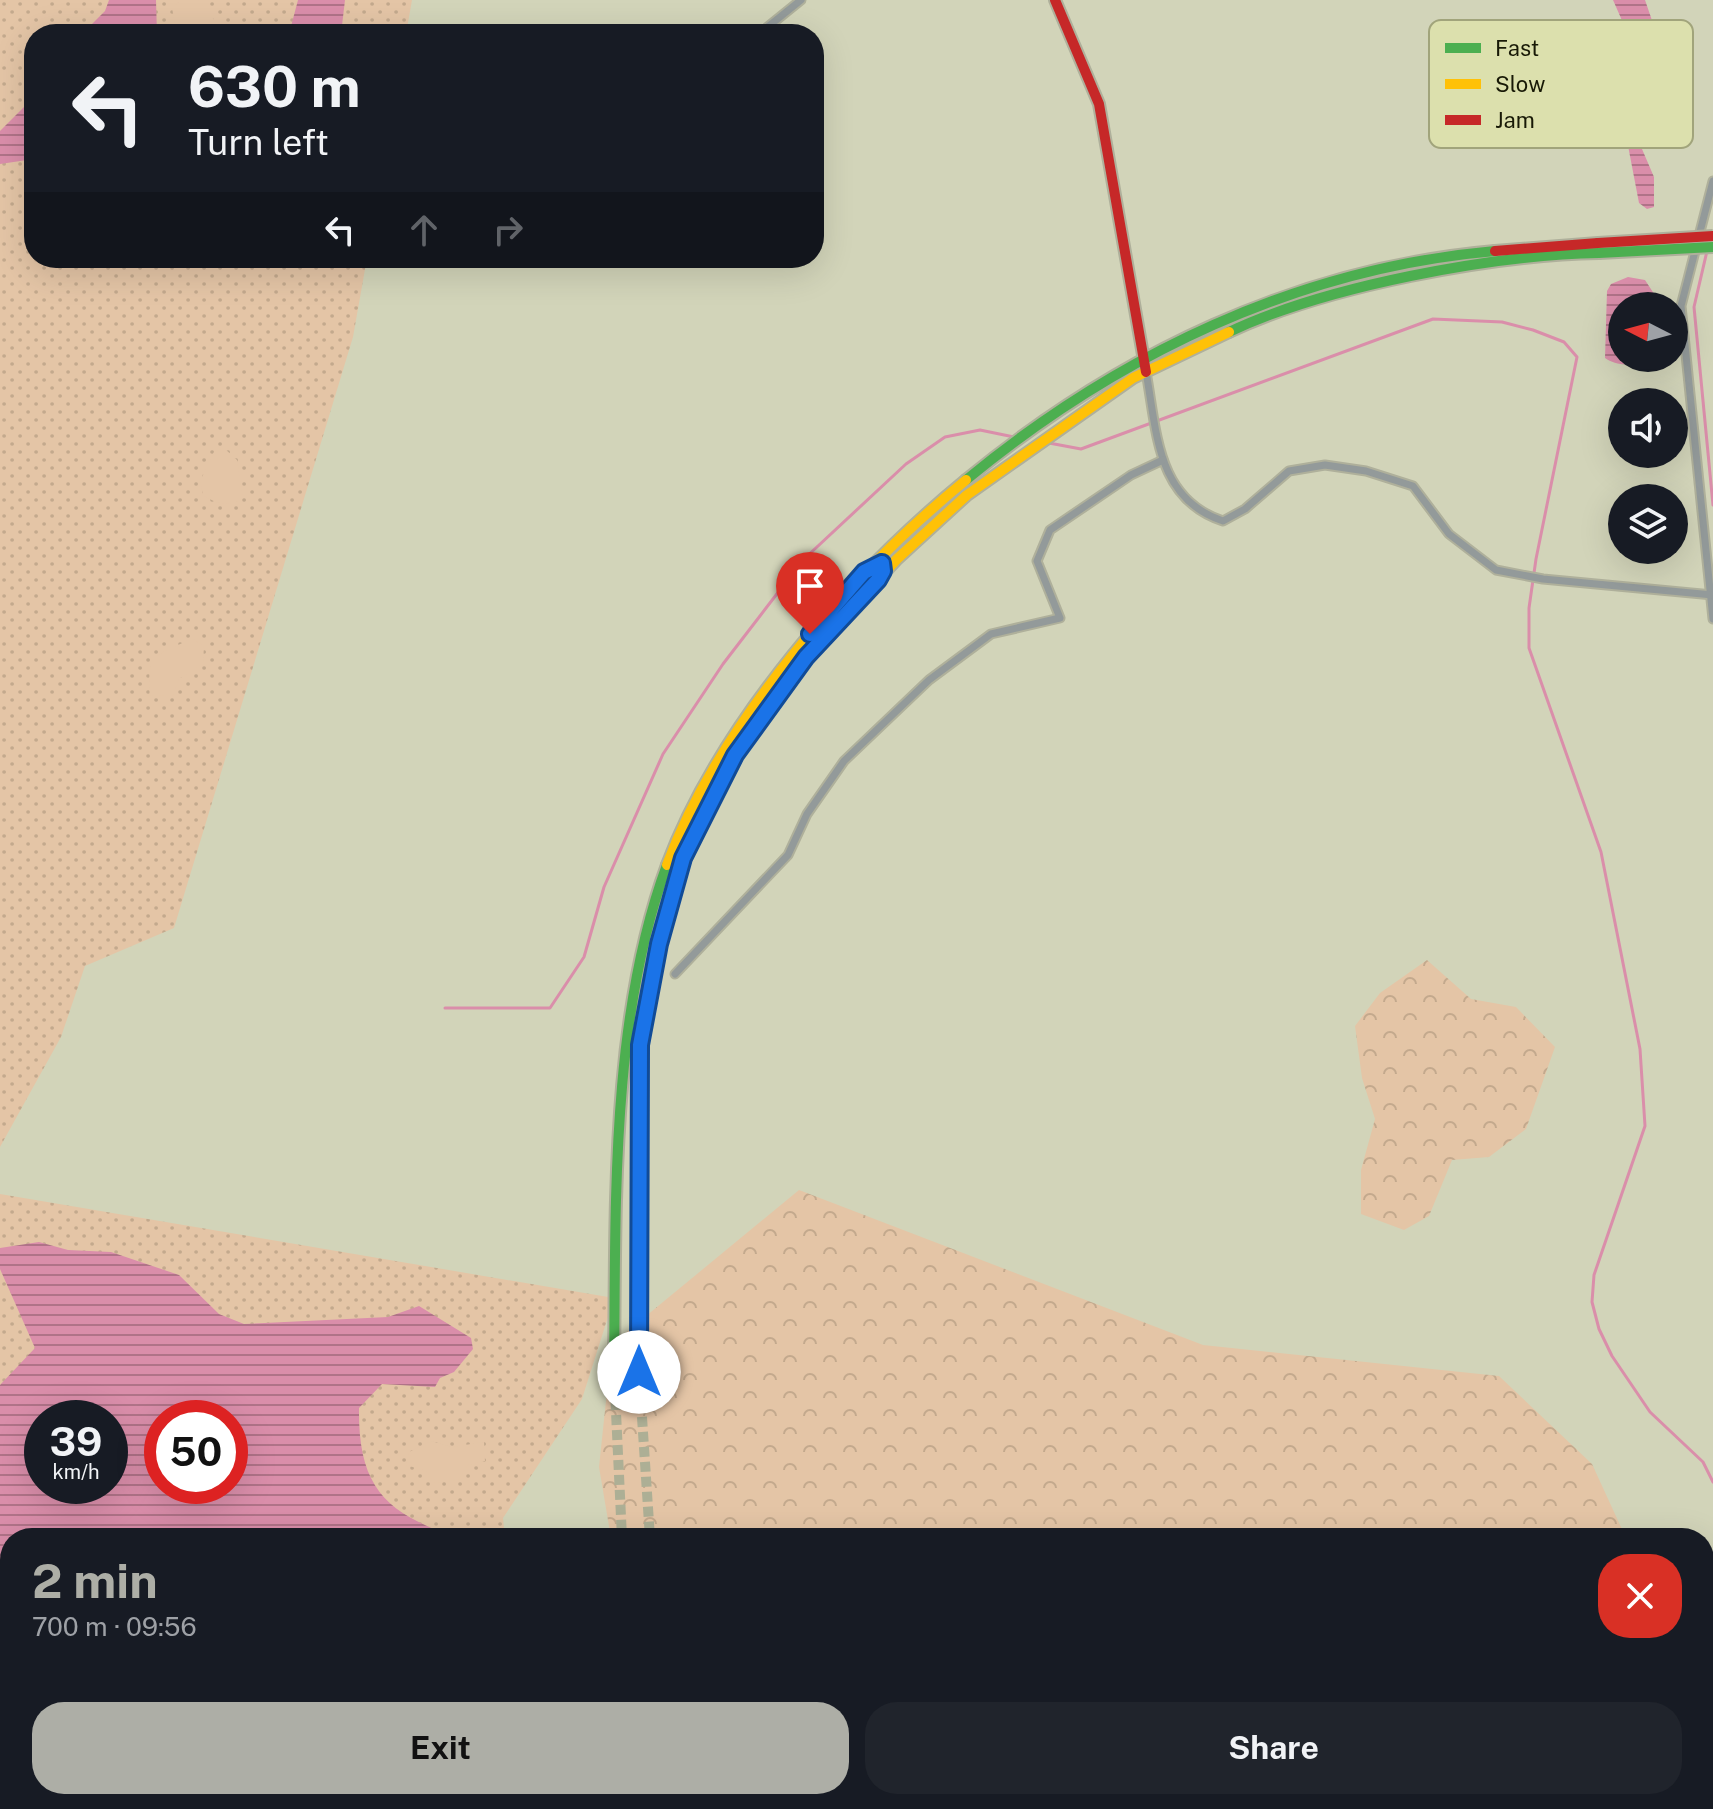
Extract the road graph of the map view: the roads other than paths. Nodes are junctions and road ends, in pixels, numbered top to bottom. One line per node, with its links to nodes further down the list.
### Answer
1 (801, 0): 3 (street)
2 (1055, 0): 8 (main road)
3 (771, 24)
4 (1713, 181): 15 (street)
5 (1713, 236): 7 (main road, bridge)
6 (1713, 247): 7 (main road, bridge)
7 (1599, 248): 8 (main road); 12 (main road)
8 (1143, 357): 9 (main road); 11 (main road)
9 (1146, 372): 10 (street)
10 (1163, 460): 15 (street); 17 (street)
11 (906, 531): 12 (main road); 13 (main road)
12 (914, 543): 14 (main road)
13 (864, 572): 14 (main road); 18 (main road)
14 (878, 580): 19 (main road)
15 (1712, 594): 16 (street)
16 (1713, 619)
17 (675, 974)
18 (614, 1370)
19 (639, 1372)

